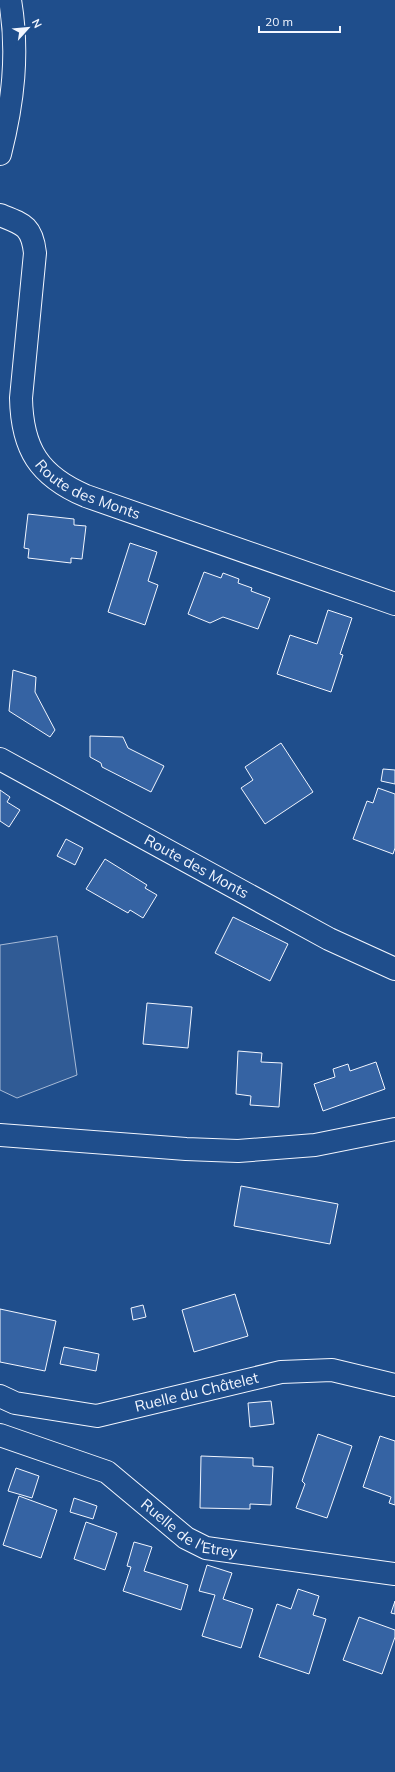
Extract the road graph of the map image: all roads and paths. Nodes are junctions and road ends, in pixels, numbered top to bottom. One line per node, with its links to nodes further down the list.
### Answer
1 (10, 0): 2 (street)
2 (0, 154)
3 (0, 215): 4 (street, Route des Monts)
4 (395, 604)
5 (0, 759): 6 (street, Route des Monts)
6 (395, 969)
7 (395, 1129): 8 (street)
8 (0, 1135)
9 (395, 1385): 10 (street, Ruelle du Châtelet)
10 (0, 1396)
11 (0, 1435): 12 (street, Ruelle de l'Etrey)
12 (395, 1574)

